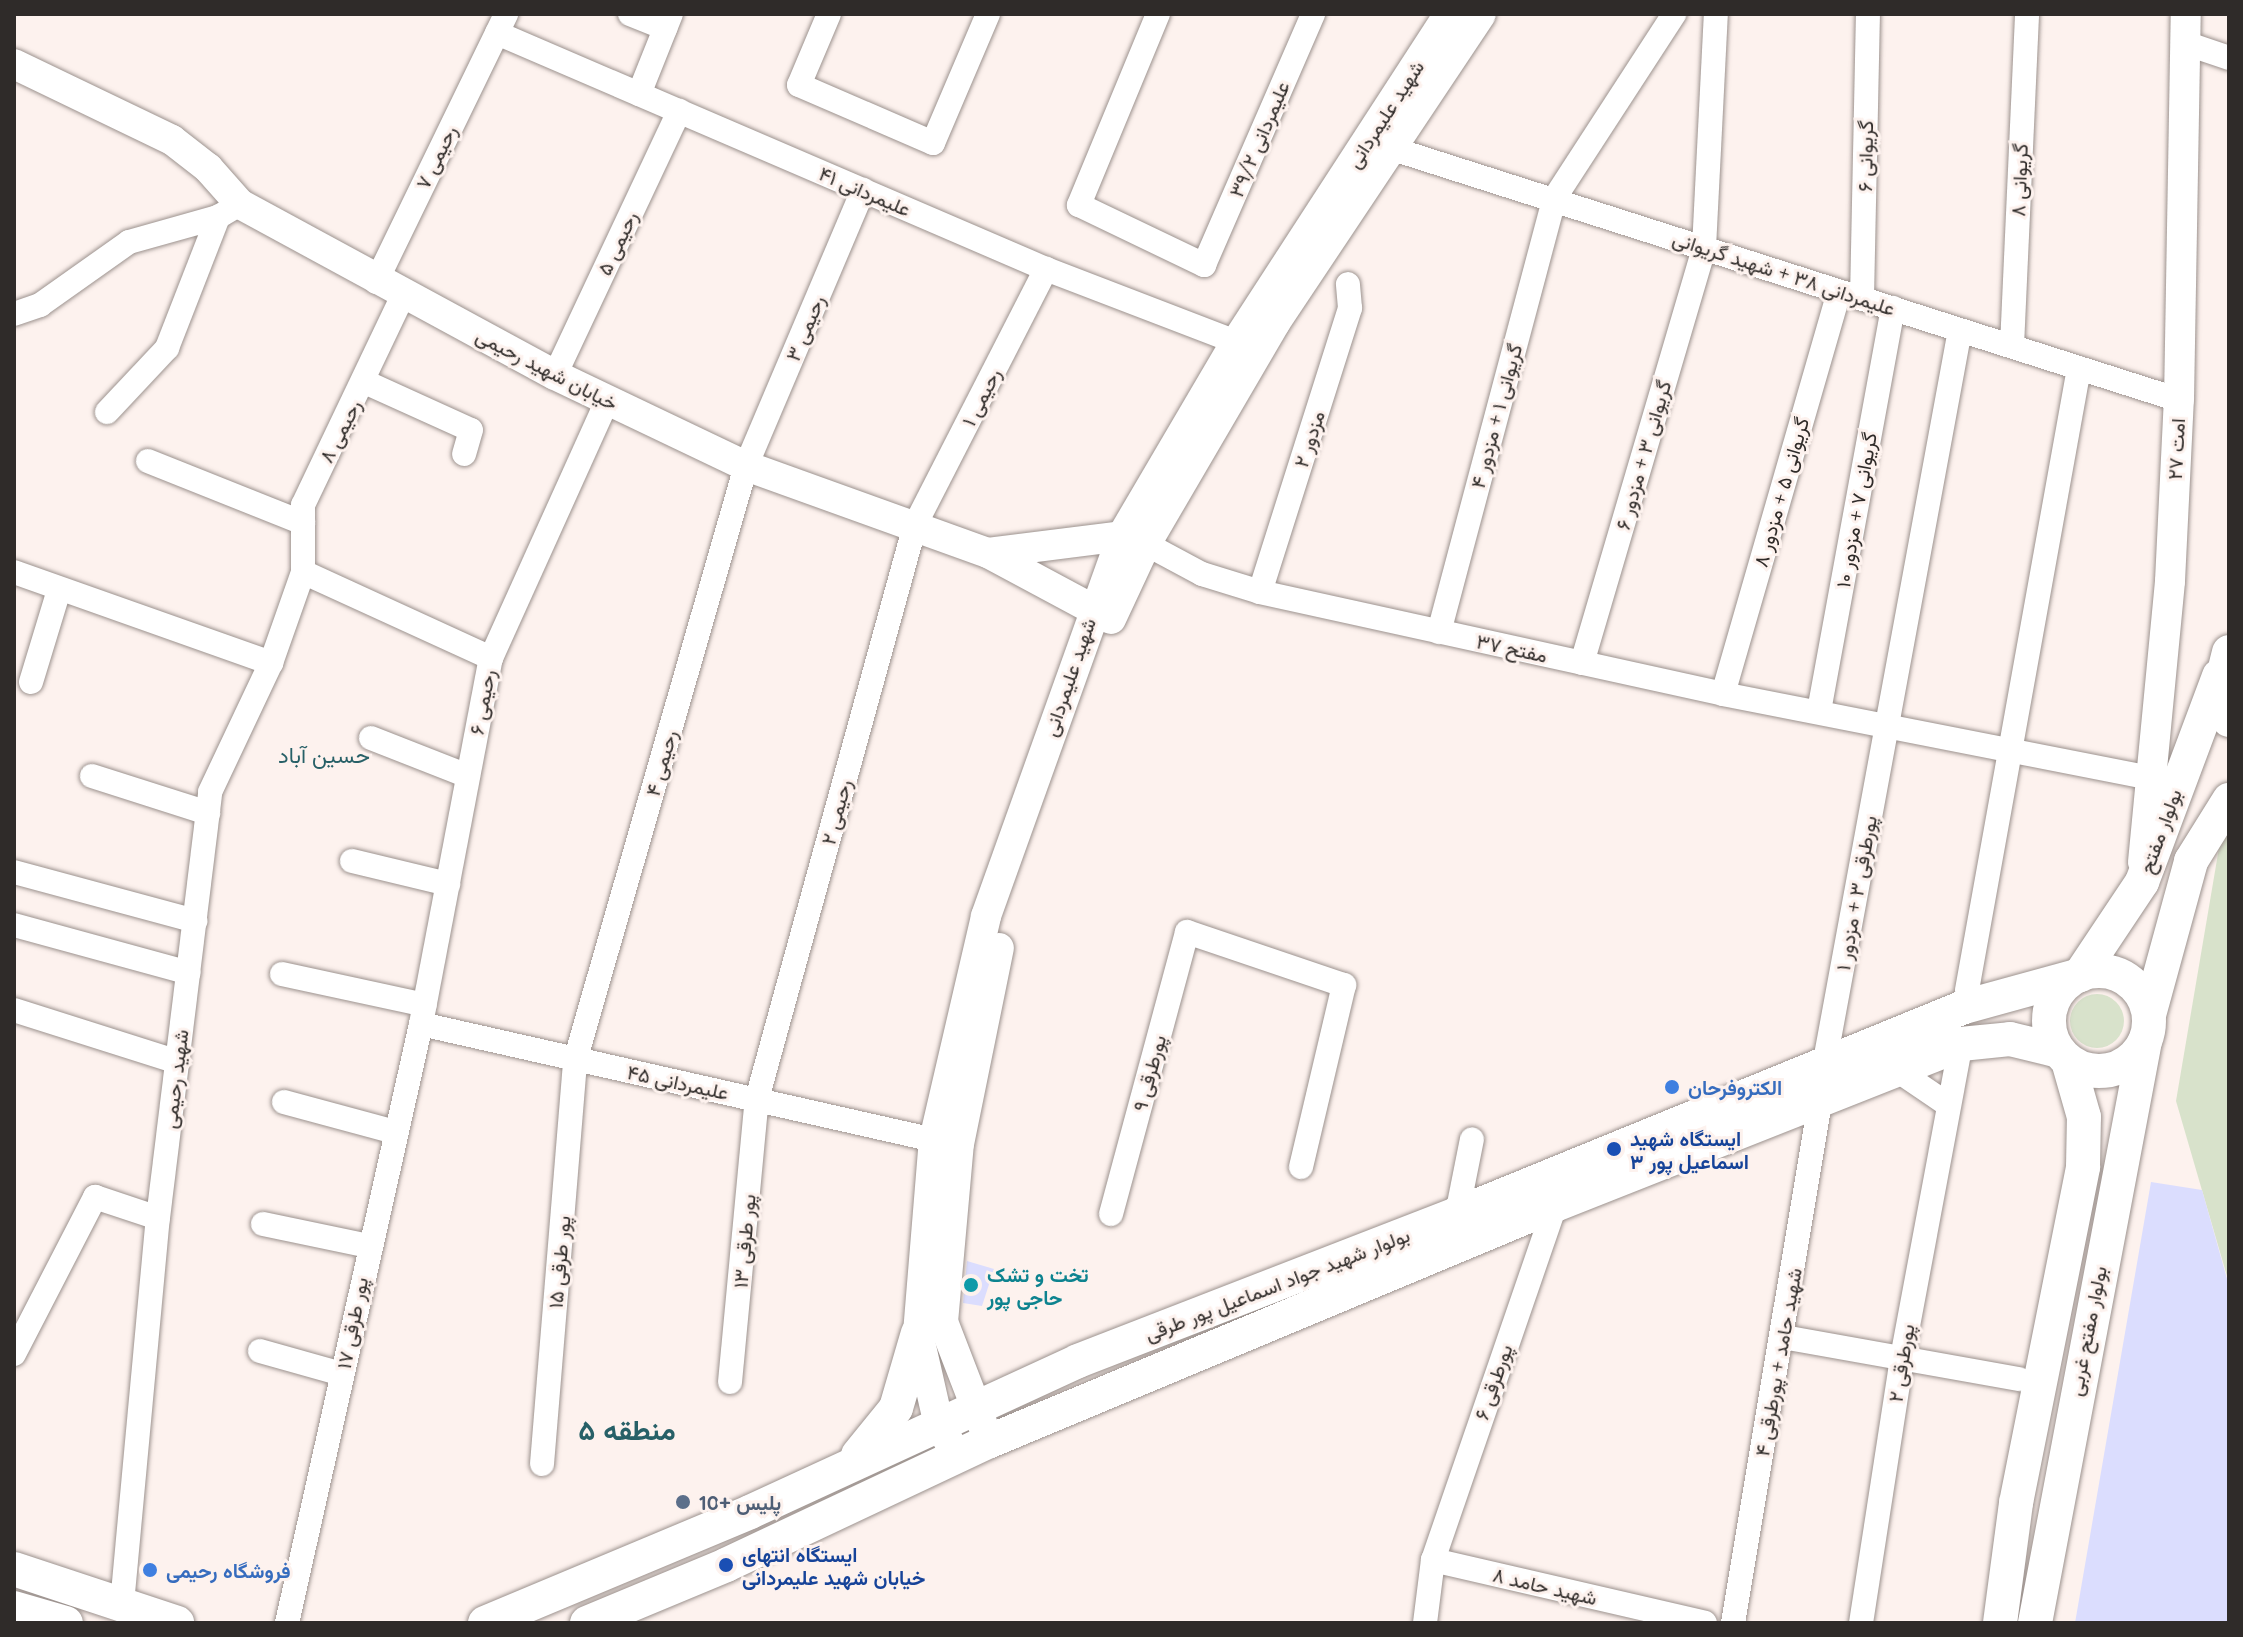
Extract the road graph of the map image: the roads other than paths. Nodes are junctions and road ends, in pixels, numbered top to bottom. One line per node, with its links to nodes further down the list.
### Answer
1 (630, 14): 11 (street)
2 (829, 14): 3 (street)
3 (988, 14)
4 (1158, 14): 5 (street, علیمردانی ۳۹/۲)
5 (1313, 14)
6 (1674, 14): 20 (street, گریوانی ۱ + مزدور ۴)
7 (1716, 14): 22 (street, گریوانی ۳ + مزدور ۶)
8 (1868, 14): 26 (street, گریوانی ۶)
9 (2027, 14): 31 (street, گریوانی ۸)
10 (1460, 17): 18 (street, شهید علیمردانی)
11 (668, 21): 16 (street)
12 (502, 23): 16 (street, علیمردانی ۴۱); 24 (street, رحیمی ۷)
13 (2186, 28): 14 (street); 36 (street, امت ۲۷)
14 (2229, 58)
15 (14, 64): 21 (street, خیابان شهید رحیمی)
16 (639, 94): 17 (street, علیمردانی ۴۱)
17 (679, 111): 19 (street, علیمردانی ۴۱); 34 (street, رحیمی ۵)
18 (1380, 143): 20 (street, علیمردانی ۳۸ + شهید گریوانی); 32 (street, شهید علیمردانی)
19 (863, 190): 23 (street, علیمردانی ۴۱); 41 (street, رحیمی ۳)
20 (1554, 199): 22 (street, علیمردانی ۳۸ + شهید گریوانی); 51 (street, گریوانی ۱ + مزدور ۴)
21 (229, 210): 24 (street, خیابان شهید رحیمی); 29 (street); 38 (street)
22 (1704, 248): 26 (street, علیمردانی ۳۸ + شهید گریوانی); 54 (street, گریوانی ۳ + مزدور ۶)
23 (1046, 269): 32 (street, علیمردانی ۴۱); 43 (street, رحیمی ۱)
24 (376, 282): 27 (street, خیابان شهید رحیمی)
25 (1348, 284): 49 (street, مزدور ۲)
26 (1850, 294): 28 (street, علیمردانی ۳۸ + شهید گریوانی); 57 (street, گریوانی ۵ + مزدور ۸)
27 (403, 295): 34 (street, خیابان شهید رحیمی); 35 (street, رحیمی ۸)
28 (1893, 308): 30 (street, علیمردانی ۳۸ + شهید گریوانی); 58 (street, گریوانی ۷ + مزدور ۱۰)
29 (14, 314)
30 (1960, 330): 31 (street, علیمردانی ۳۸ + شهید گریوانی); 60 (street, پورطرقی ۳ + مزدور ۱)
31 (2012, 346): 33 (street, علیمردانی ۳۸ + شهید گریوانی)
32 (1246, 349): 44 (street, شهید علیمردانی)
33 (2079, 368): 36 (street, علیمردانی ۳۸ + شهید گریوانی); 62 (street)
34 (555, 375): 37 (street, خیابان شهید رحیمی)
35 (365, 382): 39 (street); 42 (street, رحیمی ۸)
36 (2179, 400): 65 (street, امت ۲۷)
37 (607, 401): 41 (street, خیابان شهید رحیمی); 52 (street, رحیمی ۶)
38 (107, 412)
39 (464, 454)
40 (148, 461): 42 (street)
41 (746, 466): 43 (street, خیابان شهید رحیمی); 83 (street, رحیمی ۴)
42 (303, 523): 47 (street, رحیمی ۸)
43 (915, 525): 45 (street, خیابان شهید رحیمی); 87 (street, رحیمی ۲)
44 (1134, 540): 45 (street); 49 (street, مفتح ۳۷); 50 (street, شهید علیمردانی)
45 (988, 553): 50 (street, خیابان شهید رحیمی)
46 (14, 572): 48 (street)
47 (303, 572): 52 (street); 53 (street, شهید رحیمی)
48 (59, 590): 53 (street); 56 (street)
49 (1260, 592): 51 (street, مفتح ۳۷)
50 (1102, 615): 93 (street, شهید علیمردانی)
51 (1439, 632): 54 (street, مفتح ۳۷)
52 (491, 658): 64 (street, رحیمی ۶)
53 (271, 663): 67 (street, شهید رحیمی)
54 (1582, 663): 57 (street, مفتح ۳۷)
55 (2224, 664): 59 (main road); 70 (main road, بولوار مفتح)
56 (31, 682)
57 (1723, 694): 58 (street, مفتح ۳۷)
58 (1819, 711): 60 (street, مفتح ۳۷)
59 (2229, 720)
60 (1887, 724): 62 (street, مفتح ۳۷); 84 (street, پورطرقی ۳ + مزدور ۱)
61 (371, 738): 64 (street)
62 (2010, 747): 65 (street, مفتح ۳۷); 77 (street)
63 (92, 776): 67 (street)
64 (468, 776): 71 (street, رحیمی ۶)
65 (2148, 777): 70 (street, امت ۲۷)
66 (2229, 800): 80 (main road, بولوار مفتح)
67 (208, 813): 72 (street, شهید رحیمی)
68 (352, 861): 71 (street)
69 (14, 872): 72 (street)
70 (2142, 882): 76 (main road, بولوار مفتح)
71 (448, 884): 79 (street, رحیمی ۶)
72 (195, 921): 74 (street, شهید رحیمی)
73 (14, 925): 74 (street)
74 (189, 973): 85 (street, شهید رحیمی)
75 (282, 974): 79 (street, علیمردانی ۴۵)
76 (2080, 975): 80 (main road); 82 (main road); 84 (main road, بولوار شهید جواد اسماعیل پور طرقی)
77 (1967, 990)
78 (14, 1010): 85 (street)
79 (423, 1014): 83 (street, علیمردانی ۴۵); 91 (street, پور طرقی ۱۷)
80 (2147, 1028): 82 (main road); 129 (main road, بولوار مفتح غربی)
81 (1961, 1044): 82 (main road, بولوار شهید جواد اسماعیل پور طرقی); 86 (main road, بولوار شهید جواد اسماعیل پور طرقی); 90 (street, پورطرقی ۲)
82 (2064, 1056): 128 (main road, بولوار مفتح غربی)
83 (575, 1061): 87 (street, علیمردانی ۴۵); 113 (street, پور طرقی ۱۵)
84 (1825, 1061): 97 (main road, بولوار شهید جواد اسماعیل پور طرقی)
85 (178, 1062): 98 (street, شهید رحیمی)
86 (1897, 1070): 89 (main road, بولوار شهید جواد اسماعیل پور طرقی); 90 (street)
87 (757, 1099): 93 (street, علیمردانی ۴۵); 108 (street, پور طرقی ۱۳)
88 (284, 1102): 91 (street)
89 (1820, 1102): 95 (main road, بولوار شهید جواد اسماعیل پور طرقی); 102 (street, شهید حامد + پورطرقی ۴)
90 (1947, 1104): 105 (street, پورطرقی ۲)
91 (395, 1132): 100 (street, پور طرقی ۱۷)
92 (1472, 1139): 97 (street)
93 (947, 1142): 101 (street, شهید علیمردانی); 109 (street, شهید علیمردانی)
94 (1301, 1167): 96 (street, پورطرقی ۹)
95 (1555, 1205): 111 (main road, بولوار شهید جواد اسماعیل پور طرقی); 115 (street, پورطرقی ۶)
96 (1111, 1214)
97 (1457, 1214): 109 (main road, بولوار شهید جواد اسماعیل پور طرقی)
98 (158, 1218): 104 (street); 117 (street, شهید رحیمی)
99 (263, 1224): 100 (street)
100 (368, 1246): 106 (street, پور طرقی ۱۷)
101 (918, 1333): 110 (street, شهید علیمردانی); 114 (main road)
102 (1783, 1337): 105 (street); 126 (street, شهید حامد + پورطرقی ۴)
103 (260, 1351): 106 (street)
104 (14, 1354)
105 (1902, 1358): 107 (street); 127 (street, پورطرقی ۲)
106 (342, 1374): 121 (street, پور طرقی ۱۷)
107 (2019, 1379)
108 (730, 1382)
109 (973, 1406): 110 (main road, بولوار شهید جواد اسماعیل پور طرقی); 111 (street, شهید علیمردانی)
110 (938, 1421): 112 (street, شهید علیمردانی); 114 (main road, بولوار شهید جواد اسماعیل پور طرقی)
111 (990, 1441): 112 (main road, بولوار شهید جواد اسماعیل پور طرقی)
112 (957, 1457): 123 (main road, بولوار شهید جواد اسماعیل پور طرقی)
113 (542, 1464)
114 (850, 1465): 122 (main road, بولوار شهید جواد اسماعیل پور طرقی)
115 (1433, 1560): 124 (street, پورطرقی ۶); 125 (street, شهید حامد ۸)
116 (14, 1569): 117 (main road)
117 (122, 1604): 120 (main road)
118 (14, 1608): 119 (main road)
119 (57, 1621)
120 (177, 1623)
121 (287, 1623)
122 (485, 1623)
123 (587, 1623)
124 (1425, 1623)
125 (1705, 1623)
126 (1733, 1623)
127 (1861, 1623)
128 (2000, 1623)
129 (2035, 1623)

